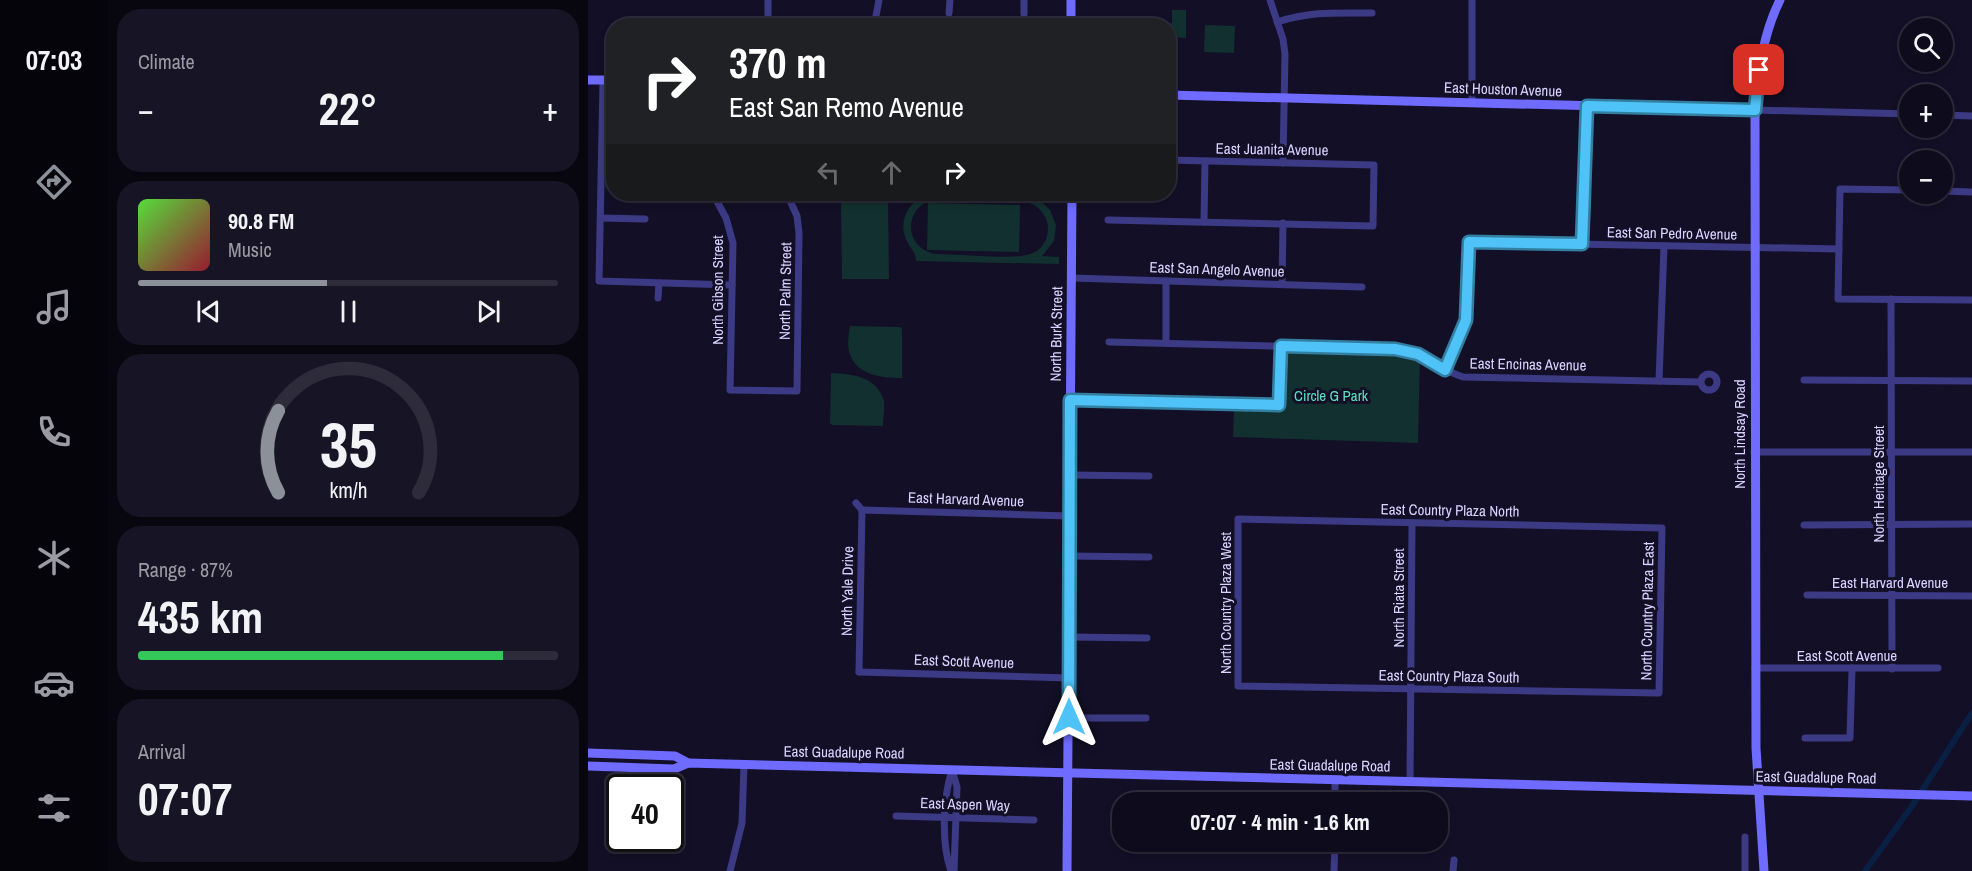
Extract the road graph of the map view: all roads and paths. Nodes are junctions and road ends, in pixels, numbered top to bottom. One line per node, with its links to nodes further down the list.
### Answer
1 (768, 0): 12 (street)
2 (879, 0): 13 (street)
3 (950, 0): 10 (street)
4 (1024, 0): 11 (street)
5 (1071, 0): 14 (main road)
6 (1270, 0): 15 (street)
7 (1472, 0): 20 (street)
8 (1780, 0): 22 (main road, North Lindsay Road)
9 (1372, 13): 15 (street)
10 (949, 14)
11 (1024, 14)
12 (768, 18)
13 (876, 18)
14 (1071, 18)
15 (1277, 22): 19 (street)
16 (588, 80): 17 (main road)
17 (606, 80)
18 (1176, 94): 19 (main road, East Houston Avenue)
19 (1284, 98): 20 (main road, East Houston Avenue); 29 (street)
20 (1472, 103): 21 (main road, East Houston Avenue)
21 (1587, 106): 22 (main road, East Houston Avenue); 41 (street)
22 (1755, 110): 23 (street, East Houston Avenue); 43 (main road, North Lindsay Road)
23 (1899, 114)
24 (1953, 115): 25 (street)
25 (1972, 116)
26 (606, 119): 36 (street)
27 (1176, 160): 28 (street, East Juanita Avenue)
28 (1205, 161): 29 (street, East Juanita Avenue); 39 (street)
29 (1283, 163): 40 (street, East Juanita Avenue)
30 (1899, 190): 44 (street)
31 (1953, 191): 32 (street)
32 (1972, 192)
33 (717, 201): 49 (street, North Gibson Street)
34 (790, 201): 63 (street, North Palm Street)
35 (1072, 201): 45 (main road, North Burk Street)
36 (601, 218): 37 (street); 47 (street)
37 (645, 219)
38 (1108, 220): 39 (street)
39 (1204, 222): 40 (street)
40 (1283, 223): 48 (street)
41 (1582, 244): 42 (street, East San Pedro Avenue); 57 (street, East San Pedro Avenue)
42 (1664, 246): 43 (street, East San Pedro Avenue); 59 (street)
43 (1754, 248): 44 (street, East San Pedro Avenue); 65 (main road, North Lindsay Road)
44 (1839, 249): 52 (street)
45 (1071, 278): 46 (street, East San Angelo Avenue); 64 (main road, North Burk Street)
46 (1166, 281): 48 (street, East San Angelo Avenue); 55 (street)
47 (659, 283): 49 (street); 51 (street)
48 (1282, 284): 50 (street, East San Angelo Avenue)
49 (732, 285): 63 (street, North Gibson Street)
50 (1362, 287)
51 (658, 298)
52 (1891, 299): 53 (street); 60 (street, North Heritage Street)
53 (1972, 300)
54 (1109, 342): 55 (street, East Encinas Avenue)
55 (1166, 343): 56 (street, East Encinas Avenue)
56 (1281, 346): 57 (street, East Encinas Avenue); 64 (street)
57 (1445, 370): 59 (street, East Encinas Avenue)
58 (1804, 380): 60 (street)
59 (1659, 381): 62 (street, East Encinas Avenue)
60 (1891, 381): 61 (street); 66 (street, North Heritage Street)
61 (1972, 381)
62 (1700, 382)
63 (730, 390)
64 (1070, 400): 68 (main road, North Burk Street)
65 (1754, 452): 66 (street); 86 (main road, North Lindsay Road)
66 (1891, 452): 67 (street); 75 (street, North Heritage Street)
67 (1972, 452)
68 (1070, 475): 69 (street); 72 (main road, North Burk Street)
69 (1149, 476)
70 (856, 503): 71 (street)
71 (862, 510): 72 (street, East Harvard Avenue); 90 (street, North Yale Drive)
72 (1069, 516): 79 (main road, North Burk Street)
73 (1238, 519): 74 (street, East Country Plaza North); 93 (street, North Country Plaza West)
74 (1412, 523): 78 (street, East Country Plaza North); 94 (street, North Riata Street)
75 (1892, 524): 76 (street); 77 (street); 82 (street, North Heritage Street)
76 (1972, 524)
77 (1804, 525)
78 (1662, 528): 95 (street, North Country Plaza East)
79 (1069, 556): 80 (street); 84 (main road, North Burk Street)
80 (1149, 557)
81 (1807, 595): 82 (street, East Harvard Avenue)
82 (1892, 596): 83 (street, East Harvard Avenue); 89 (street, North Heritage Street)
83 (1972, 596)
84 (1069, 637): 85 (street); 91 (main road, North Burk Street)
85 (1147, 638)
86 (1755, 668): 87 (street, East Scott Avenue); 107 (main road, North Lindsay Road)
87 (1852, 668): 89 (street, East Scott Avenue); 98 (street)
88 (1938, 668): 89 (street, East Scott Avenue)
89 (1892, 669)
90 (859, 672): 91 (street, East Scott Avenue); 92 (street)
91 (1069, 678): 96 (main road, North Burk Street)
92 (853, 679)
93 (1238, 686): 94 (street, East Country Plaza South)
94 (1412, 689): 95 (street, East Country Plaza South); 106 (street, North Riata Street)
95 (1659, 693)
96 (1069, 717): 97 (street); 104 (main road, North Burk Street)
97 (1146, 718)
98 (1805, 738)
99 (588, 753): 100 (main road, East Guadalupe Road)
100 (688, 763): 101 (main road, East Guadalupe Road); 102 (main road, East Guadalupe Road)
101 (744, 765): 103 (main road, East Guadalupe Road); 117 (street)
102 (588, 766)
103 (952, 770): 104 (main road, East Guadalupe Road); 111 (street); 112 (street)
104 (1068, 773): 105 (main road, East Guadalupe Road); 119 (main road, North Burk Street)
105 (1335, 780): 106 (main road, East Guadalupe Road); 108 (street)
106 (1410, 782): 107 (main road, East Guadalupe Road)
107 (1758, 791): 109 (main road, East Guadalupe Road); 123 (main road, North Lindsay Road)
108 (1335, 792)
109 (1972, 796)
110 (896, 816): 111 (street, East Aspen Way)
111 (946, 817): 112 (street, East Aspen Way); 118 (street)
112 (956, 817): 113 (street, East Aspen Way); 118 (street)
113 (1035, 820)
114 (1745, 837): 122 (street)
115 (1335, 852): 120 (street)
116 (1454, 860): 121 (street)
117 (730, 871)
118 (952, 871)
119 (1067, 871)
120 (1334, 871)
121 (1453, 871)
122 (1745, 871)
123 (1764, 871)

